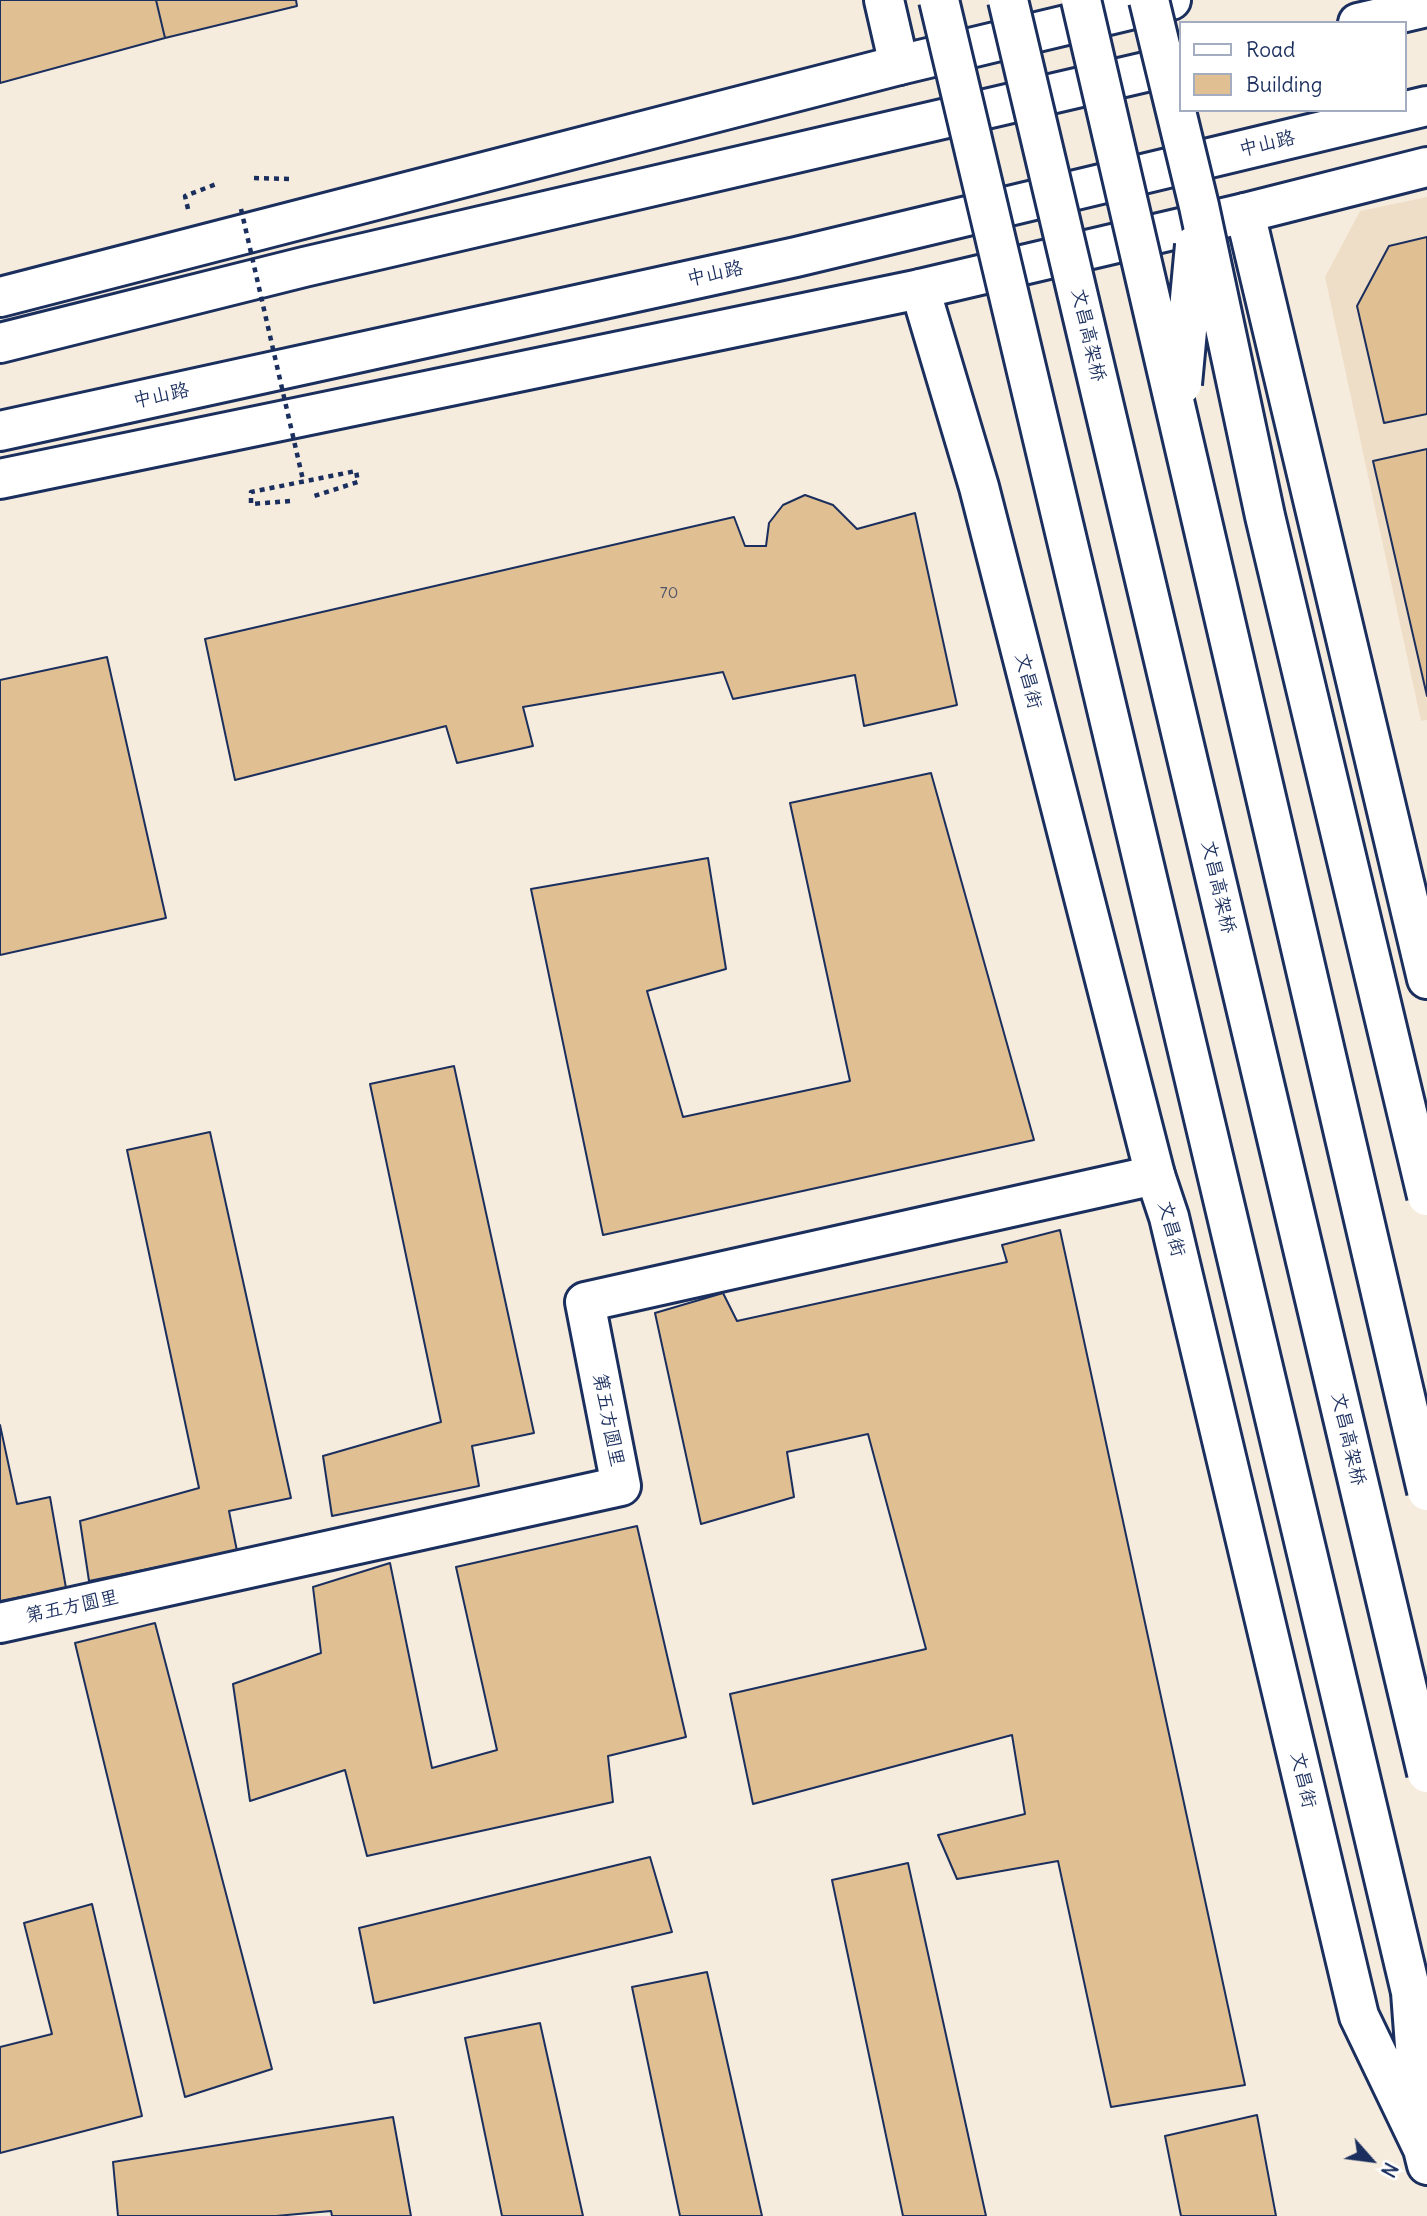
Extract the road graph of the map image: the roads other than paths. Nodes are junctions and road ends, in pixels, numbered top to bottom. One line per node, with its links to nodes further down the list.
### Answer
1 (884, 0): 11 (main road)
2 (939, 0): 12 (main road, bridge)
3 (963, 0): 12 (main road, bridge)
4 (1009, 0): 30 (main road, 文昌高架桥, bridge)
5 (1081, 0): 22 (main road, bridge)
6 (1149, 0): 17 (main road, bridge)
7 (1171, 0): 11 (main road)
8 (1427, 7): 9 (main road)
9 (1368, 21)
10 (1178, 64): 21 (main road)
11 (899, 65): 20 (main road)
12 (959, 86): 31 (main road, bridge)
13 (1427, 106): 14 (main road, 中山路)
14 (1406, 111)
15 (1402, 112): 23 (main road, 中山路)
16 (1427, 167): 18 (main road)
17 (1199, 206): 22 (main road, bridge); 27 (main road, bridge)
18 (1245, 213): 19 (main road); 25 (main road)
19 (920, 289): 24 (main road); 26 (main road, 文昌街)
20 (0, 297)
21 (0, 343)
22 (1178, 417): 28 (main road, bridge)
23 (0, 431)
24 (0, 479)
25 (1427, 979)
26 (1155, 1175): 29 (main road, 第五方圆里); 31 (main road, 文昌街)
27 (1427, 1196)
28 (1427, 1491)
29 (0, 1623)
30 (1427, 1773)
31 (1425, 2157)

